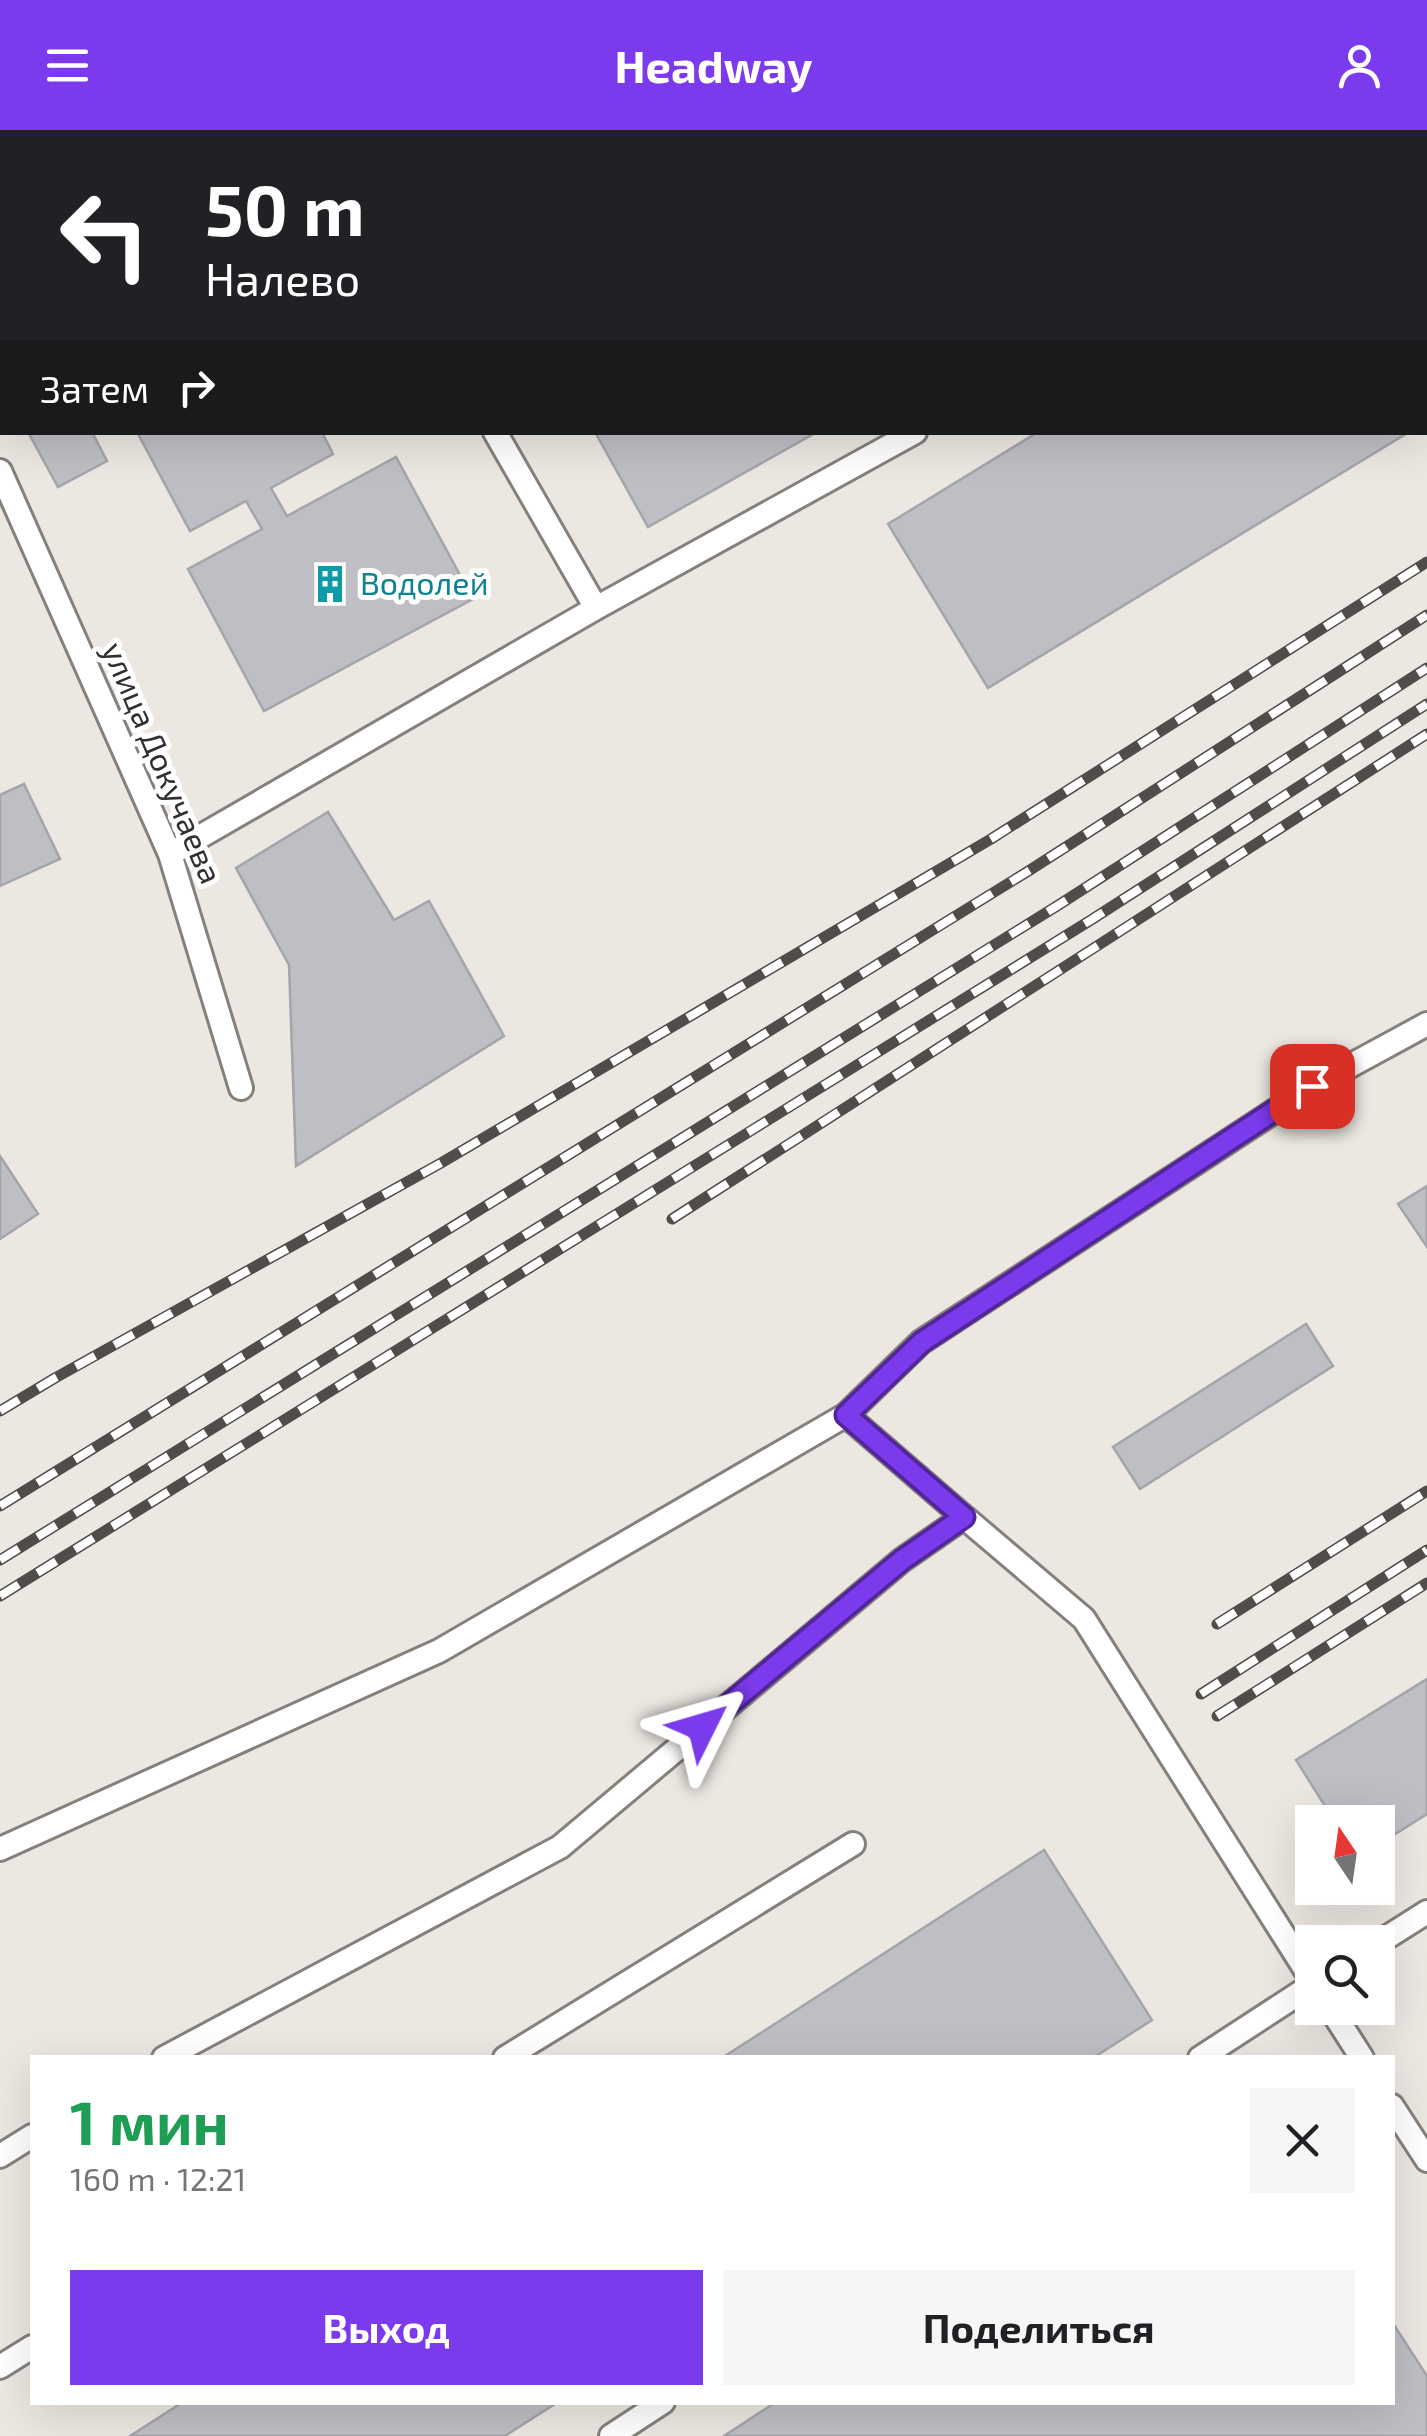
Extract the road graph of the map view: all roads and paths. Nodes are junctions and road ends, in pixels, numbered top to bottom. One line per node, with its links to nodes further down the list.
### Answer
1 (497, 435): 4 (lane)
2 (909, 435): 4 (lane)
3 (0, 471): 5 (lane, улица Докучаева)
4 (596, 608): 5 (lane)
5 (170, 854): 7 (lane, улица Докучаева)
6 (1427, 1024): 8 (lane)
7 (241, 1088)
8 (846, 1415): 9 (lane); 11 (lane)
9 (964, 1517): 14 (lane); 17 (lane)
10 (853, 1844): 18 (lane)
11 (0, 1849)
12 (1427, 1912): 13 (lane)
13 (1395, 1933)
14 (1295, 1955)
15 (1295, 1994): 19 (lane)
16 (1341, 2025): 20 (lane)
17 (170, 2055)
18 (509, 2055)
19 (1204, 2055)
20 (1360, 2055)
21 (1395, 2111): 24 (lane)
22 (30, 2137): 23 (lane)
23 (0, 2156)
24 (1427, 2160)
25 (30, 2348): 26 (lane)
26 (0, 2367)
27 (659, 2405): 28 (lane)
28 (612, 2436)

